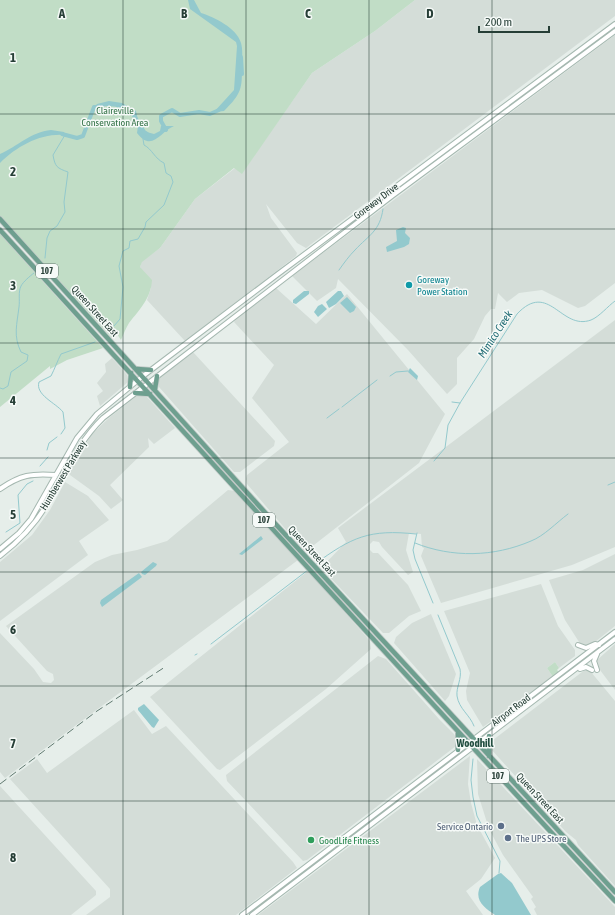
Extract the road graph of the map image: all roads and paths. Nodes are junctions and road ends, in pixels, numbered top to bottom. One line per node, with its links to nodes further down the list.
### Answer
1 (615, 24): 6 (main road, Goreway Drive)
2 (615, 31): 9 (main road, Goreway Drive)
3 (0, 219): 5 (main road, Queen Street East / 107)
4 (0, 230): 7 (main road, Queen Street East / 107)
5 (136, 369): 6 (main road); 8 (main road, Queen Street East / 107)
6 (151, 370): 8 (main road, Goreway Drive)
7 (131, 373): 10 (main road, Queen Street East / 107); 13 (main road)
8 (143, 376): 10 (main road, Goreway Drive); 11 (main road, Queen Street East / 107)
9 (157, 376): 11 (main road, Goreway Drive); 14 (main road)
10 (138, 380): 12 (main road, Queen Street East / 107); 13 (main road, Humberwest Parkway)
11 (149, 382): 12 (main road, Humberwest Parkway); 14 (main road, Queen Street East / 107)
12 (144, 386): 15 (main road, Humberwest Parkway); 16 (main road, Queen Street East / 107)
13 (130, 387): 17 (main road, Humberwest Parkway)
14 (155, 389): 20 (main road, Queen Street East / 107)
15 (135, 393): 16 (main road); 21 (main road, Humberwest Parkway)
16 (150, 394): 20 (main road, Queen Street East / 107)
17 (56, 475): 18 (main road); 19 (main road, Humberwest Parkway)
18 (0, 489)
19 (0, 549)
20 (301, 555): 22 (main road, Queen Street East / 107)
21 (0, 556)
22 (316, 571): 31 (main road, Queen Street East / 107); 32 (main road, Queen Street East / 107)
23 (615, 632): 25 (main road, Airport Road)
24 (615, 639): 27 (main road, Airport Road)
25 (599, 644): 26 (main road); 35 (main road, Airport Road)
26 (578, 645)
27 (600, 651): 29 (main road); 30 (main road, Airport Road)
28 (592, 670): 30 (main road)
29 (597, 670)
30 (572, 672): 34 (main road, Airport Road)
31 (407, 676): 32 (main road); 33 (main road, Queen Street East / 107)
32 (419, 681): 35 (main road, Queen Street East / 107)
33 (458, 733): 36 (main road, Queen Street East / 107); 39 (main road)
34 (489, 736): 37 (main road, Airport Road); 40 (main road)
35 (473, 739): 36 (main road, Airport Road); 37 (main road, Queen Street East / 107)
36 (468, 743): 38 (main road, Queen Street East / 107); 39 (main road, Airport Road)
37 (478, 744): 38 (main road, Airport Road); 40 (main road, Queen Street East / 107)
38 (473, 749): 42 (main road, Airport Road); 44 (main road, Queen Street East / 107)
39 (458, 750): 41 (main road, Airport Road)
40 (488, 756): 43 (main road, Queen Street East / 107)
41 (368, 817): 42 (main road); 45 (main road, Airport Road)
42 (372, 824): 46 (main road, Airport Road)
43 (615, 892)
44 (615, 901)
45 (242, 915)
46 (252, 915)

